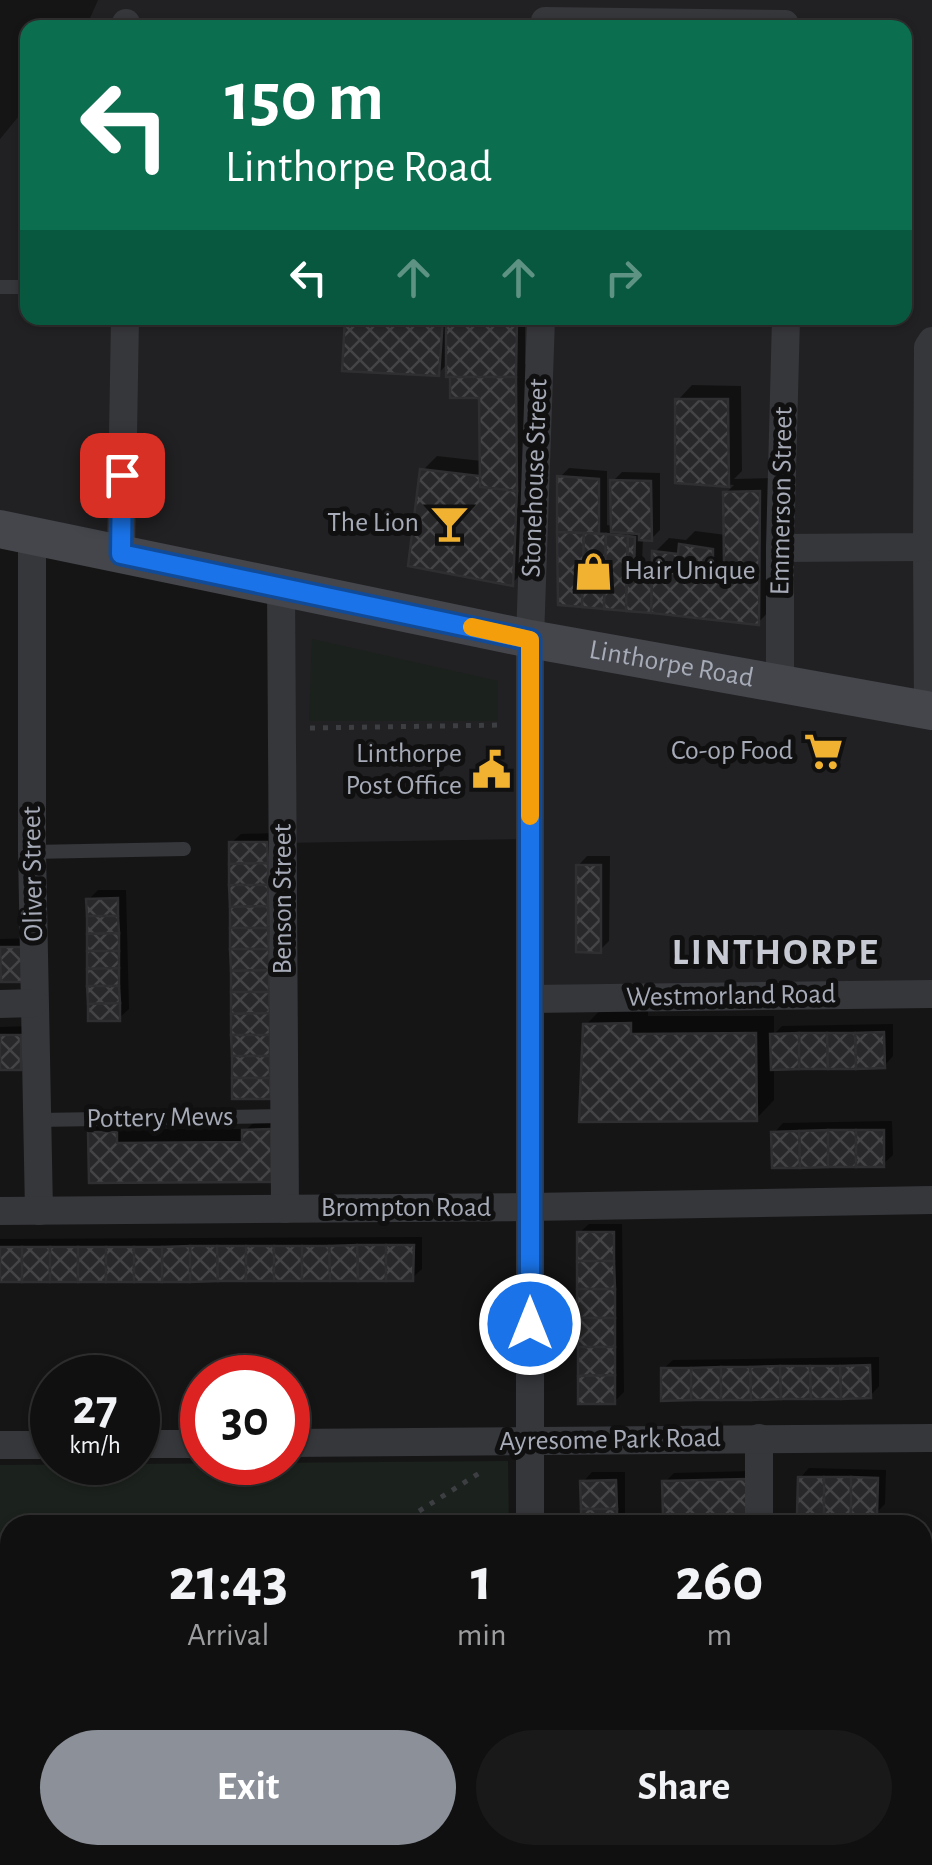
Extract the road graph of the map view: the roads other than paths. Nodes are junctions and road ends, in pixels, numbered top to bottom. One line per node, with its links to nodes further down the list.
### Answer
1 (125, 325): 8 (street)
2 (540, 325): 10 (street, Stonehouse Street)
3 (786, 325): 7 (street, Emmerson Street)
4 (932, 341): 6 (street)
5 (16, 533): 8 (street, Linthorpe Road); 14 (street, Oliver Street)
6 (927, 547): 7 (street); 12 (street)
7 (780, 548): 11 (street, Emmerson Street)
8 (121, 554): 9 (street, Linthorpe Road)
9 (281, 588): 10 (street, Linthorpe Road); 19 (street, Benson Street)
10 (530, 640): 11 (street, Linthorpe Road); 16 (street, Stonehouse Street)
11 (780, 684): 12 (street, Linthorpe Road)
12 (930, 711)
13 (184, 849): 14 (lane)
14 (32, 852): 17 (street, Oliver Street)
15 (932, 994): 16 (street, Westmorland Road)
16 (530, 999): 22 (street, Stonehouse Street)
17 (34, 1003): 18 (street); 20 (street, Oliver Street)
18 (0, 1004)
19 (284, 1116): 20 (lane, Pottery Mews); 23 (street, Benson Street)
20 (36, 1120): 25 (street, Oliver Street)
21 (932, 1200): 22 (street, Brompton Road)
22 (530, 1208): 23 (street, Brompton Road); 28 (street, Stonehouse Street)
23 (285, 1209): 25 (street, Brompton Road)
24 (0, 1211): 25 (street, Brompton Road)
25 (38, 1211)
26 (759, 1438): 27 (street, Ayresome Park Road); 28 (street, Ayresome Park Road); 33 (street)
27 (932, 1438)
28 (530, 1441): 29 (street, Ayresome Park Road); 32 (street, Stonehouse Street)
29 (310, 1443)
30 (30, 1444): 31 (street)
31 (0, 1445)
32 (530, 1515)
33 (759, 1515)

